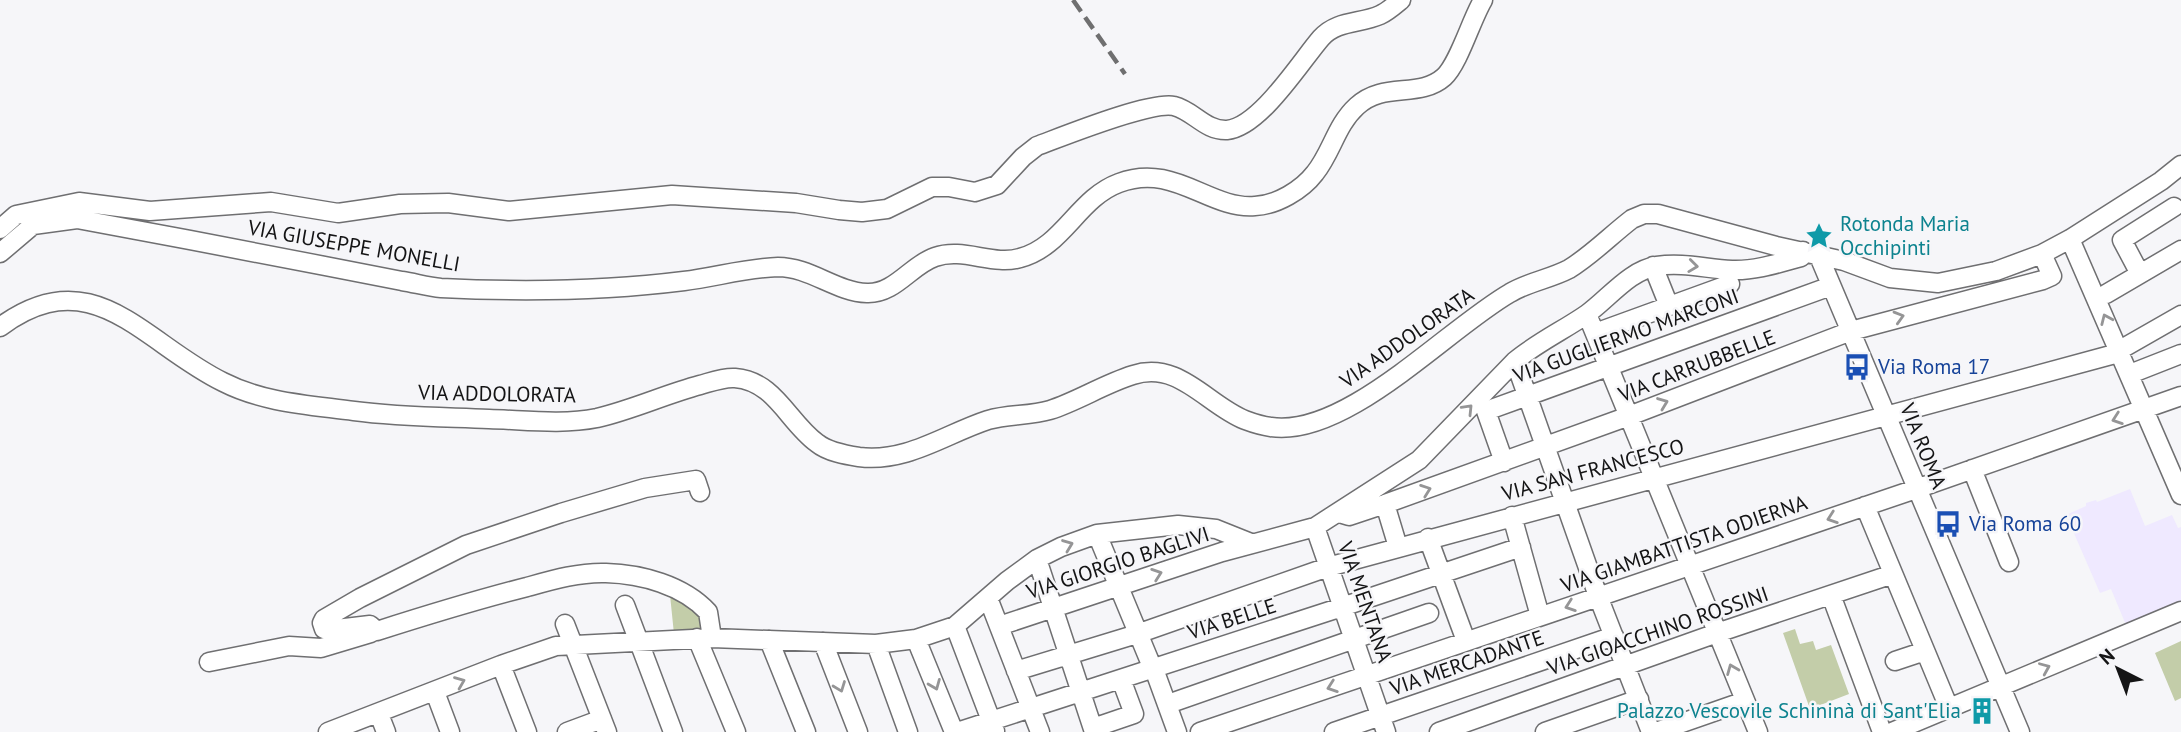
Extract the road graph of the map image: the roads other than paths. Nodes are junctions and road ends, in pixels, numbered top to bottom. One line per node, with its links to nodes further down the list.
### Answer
1 (1401, 0): 5 (street)
2 (1483, 0): 8 (street, VIA GIUSEPPE MONELLI)
3 (2181, 165): 6 (street, VIA ADDOLORATA)
4 (2174, 207): 12 (street)
5 (0, 229)
6 (2070, 239): 10 (street, VIA ADDOLORATA); 22 (street, one-way to 6)
7 (2181, 250): 12 (street)
8 (0, 253)
9 (1810, 253): 10 (street, VIA ADDOLORATA); 11 (street, one-way to 9); 14 (street, VIA ROMA); 19 (street, VIA ADDOLORATA)
10 (2042, 254): 20 (street, VIA CARRUBBELLE, one-way to 10)
11 (1653, 266): 16 (street); 17 (street, VIA GIORGIO BAGLIVI)
12 (2140, 274): 15 (street)
13 (1730, 284): 16 (street)
14 (1831, 286): 20 (street, VIA ROMA); 25 (street, VIA GUGLIERMO MARCONI)
15 (2106, 294)
16 (1669, 306): 21 (street)
17 (1587, 314): 21 (street); 24 (street, VIA GIORGIO BAGLIVI)
18 (2181, 315): 22 (street, VIA SAN FRANCESCO)
19 (0, 327)
20 (1851, 331): 30 (street, VIA ROMA); 31 (street, VIA CARRUBBELLE, one-way to 20)
21 (1595, 333): 25 (street)
22 (2119, 350): 26 (street); 30 (street, VIA SAN FRANCESCO)
23 (2181, 354): 26 (street)
24 (1515, 361): 27 (street); 42 (street, VIA GIORGIO BAGLIVI, one-way to 24)
25 (1609, 367): 27 (street, VIA GUGLIERMO MARCONI); 31 (street)
26 (2130, 374): 29 (street)
27 (1527, 396): 32 (street); 33 (street, VIA GUGLIERMO MARCONI)
28 (2181, 396): 29 (street, VIA GIAMBATTISTA ODIERNA)
29 (2145, 409): 34 (street, VIA GIAMBATTISTA ODIERNA, one-way to 34); 38 (street)
30 (1886, 415): 35 (street, VIA SAN FRANCESCO); 36 (street, VIA ROMA)
31 (1629, 416): 32 (street, VIA CARRUBBELLE); 35 (street)
32 (1545, 447): 33 (street, VIA CARRUBBELLE); 39 (street)
33 (1504, 461): 40 (street, VIA CARRUBBELLE, one-way to 33)
34 (1972, 470): 36 (street, VIA GIAMBATTISTA ODIERNA); 51 (street)
35 (1654, 478): 39 (street, VIA SAN FRANCESCO); 52 (street)
36 (1916, 489): 41 (street, VIA GIAMBATTISTA ODIERNA); 92 (street, VIA ROMA)
37 (700, 492): 69 (street)
38 (2181, 495)
39 (1564, 502): 43 (street, VIA SAN FRANCESCO); 58 (street)
40 (1385, 505): 42 (street, VIA CARRUBBELLE); 48 (street)
41 (1865, 506): 52 (street, VIA GIAMBATTISTA ODIERNA, one-way to 52); 55 (street)
42 (1339, 513): 44 (street, VIA GIORGIO BAGLIVI)
43 (1512, 516): 46 (street, VIA SAN FRANCESCO); 49 (street)
44 (1315, 527): 47 (street, VIA GIORGIO BAGLIVI); 53 (street, VIA MENTANA)
45 (1097, 534): 47 (street); 50 (street, one-way to 45); 56 (street)
46 (1428, 538): 48 (street, VIA SAN FRANCESCO); 54 (street)
47 (1251, 543): 56 (street, VIA GIORGIO BAGLIVI, one-way to 47)
48 (1398, 547): 53 (street, VIA SAN FRANCESCO)
49 (1521, 547): 54 (street, VIA BELLE); 65 (street)
50 (1037, 559): 59 (street); 62 (street)
51 (2009, 562)
52 (1690, 565): 58 (street, VIA GIAMBATTISTA ODIERNA); 70 (street)
53 (1328, 566): 61 (street, VIA MENTANA); 71 (street, VIA SAN FRANCESCO)
54 (1441, 574): 61 (street, VIA BELLE); 77 (street)
55 (1893, 574): 57 (street, VIA GIOACCHINO ROSSINI); 82 (street)
56 (1119, 587): 62 (street, VIA GIORGIO BAGLIVI); 71 (street)
57 (1831, 595): 70 (street, VIA GIOACCHINO ROSSINI); 125 (street)
58 (1598, 596): 65 (street, VIA GIAMBATTISTA ODIERNA, one-way to 65); 72 (street)
59 (988, 598): 67 (street); 68 (street)
60 (625, 605): 78 (street)
61 (1342, 607): 76 (street, VIA MENTANA); 88 (street, VIA BELLE)
62 (1052, 609): 68 (street, VIA GIORGIO BAGLIVI); 83 (street)
63 (2181, 611): 92 (street, one-way to 63)
64 (1429, 613): 76 (street)
65 (1540, 616): 77 (street, VIA GIAMBATTISTA ODIERNA)
66 (565, 624): 81 (street)
67 (955, 626): 74 (street); 104 (street)
68 (999, 626): 89 (street)
69 (377, 631): 73 (street); 85 (street)
70 (1717, 633): 87 (street, VIA GIOACCHINO ROSSINI); 96 (street, one-way to 70)
71 (1138, 634): 83 (street, VIA SAN FRANCESCO); 88 (street)
72 (1614, 636): 87 (street); 101 (street, VIA MERCADANTE)
73 (705, 638): 75 (street); 78 (street); 112 (street)
74 (916, 639): 80 (street); 116 (street, one-way to 116)
75 (769, 640): 79 (street); 113 (street)
76 (1354, 640): 90 (street, VIA MENTANA); 97 (street)
77 (1466, 641): 90 (street, VIA GIAMBATTISTA ODIERNA)
78 (638, 642): 81 (street); 111 (street)
79 (823, 642): 80 (street); 114 (street, one-way to 114)
80 (876, 644): 115 (street)
81 (573, 646): 86 (street); 102 (street)
82 (1925, 651): 84 (street); 98 (street)
83 (1069, 654): 89 (street, VIA SAN FRANCESCO); 94 (street)
84 (1895, 661)
85 (209, 662)
86 (500, 666): 93 (street, one-way to 86); 109 (street)
87 (1626, 666): 95 (street); 121 (street, VIA GIOACCHINO ROSSINI)
88 (1154, 668): 91 (street, VIA BELLE); 97 (street)
89 (1016, 671): 99 (street)
90 (1366, 676): 101 (street, VIA MENTANA); 119 (street, VIA GIAMBATTISTA ODIERNA, one-way to 119)
91 (1121, 679): 94 (street, VIA BELLE); 105 (street)
92 (2000, 687): 98 (street); 127 (street, VIA ROMA)
93 (435, 692): 100 (street); 108 (street)
94 (1082, 692): 99 (street, VIA BELLE); 105 (street)
95 (1639, 699): 122 (street); 123 (street)
96 (1745, 701): 103 (street); 124 (street)
97 (1168, 704): 118 (street)
98 (1949, 708): 126 (street)
99 (1031, 709): 104 (street, VIA BELLE); 117 (street)
100 (379, 714): 106 (street); 107 (street)
101 (1384, 724): 120 (street, VIA MERCADANTE)
102 (604, 725): 110 (street)
103 (1696, 726): 123 (street)
104 (993, 727): 116 (street, VIA BELLE)
105 (1094, 730)
106 (328, 732)
107 (386, 732)
108 (450, 732)
109 (527, 732)
110 (567, 732)
111 (673, 732)
112 (736, 732)
113 (806, 732)
114 (858, 732)
115 (908, 732)
116 (955, 732)
117 (1040, 732)
118 (1177, 732)
119 (1200, 732)
120 (1334, 732)
121 (1439, 732)
122 (1545, 732)
123 (1653, 732)
124 (1758, 732)
125 (1882, 732)
126 (1892, 732)
127 (2020, 732)

